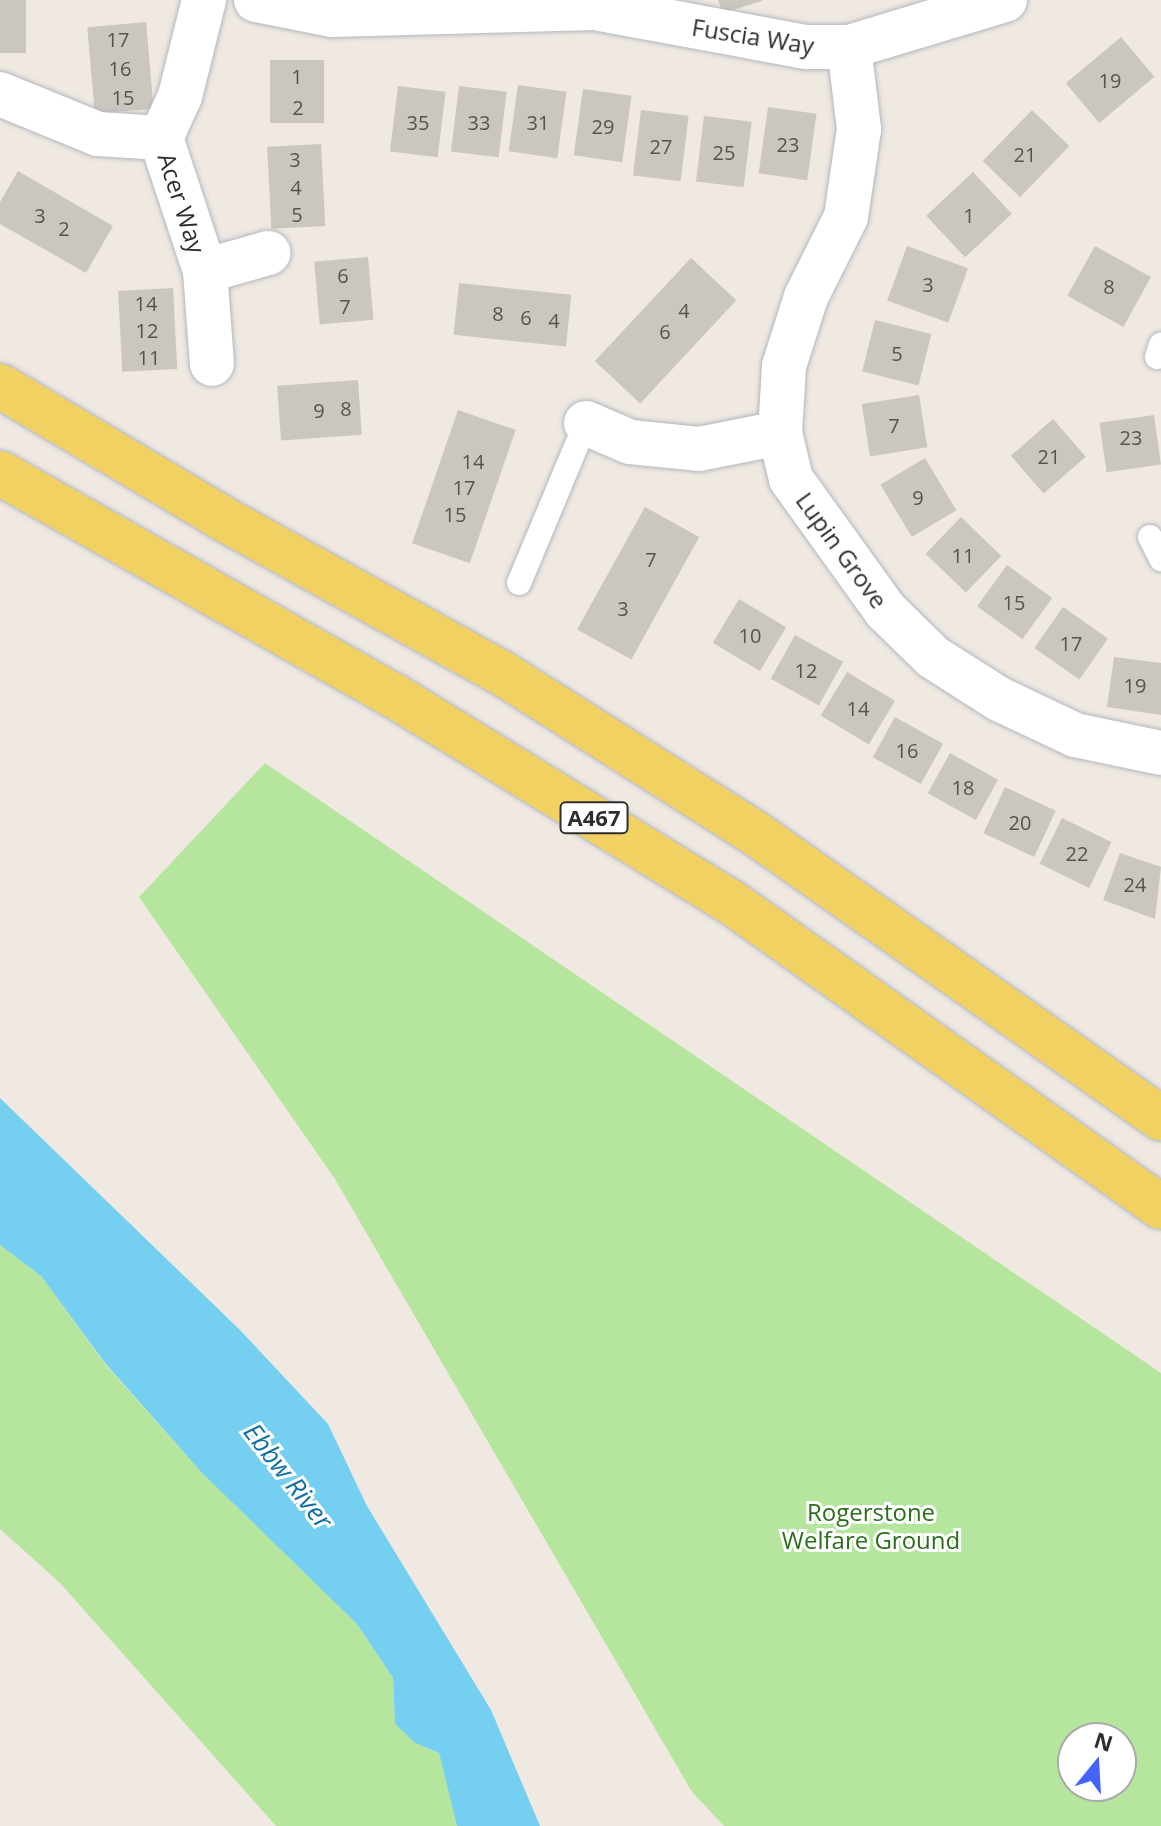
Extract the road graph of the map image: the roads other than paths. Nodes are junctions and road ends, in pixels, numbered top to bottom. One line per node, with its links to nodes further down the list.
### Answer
1 (204, 0): 7 (street, Acer Way)
2 (256, 0): 4 (street, Fuscia Way)
3 (1005, 0): 5 (street, Fuscia Way)
4 (634, 8): 5 (street, Fuscia Way)
5 (849, 47): 13 (street, Lupin Grove)
6 (0, 94): 7 (street)
7 (161, 138): 9 (street, Acer Way)
8 (268, 253): 9 (street)
9 (205, 271): 10 (street, Acer Way)
10 (212, 364)
11 (0, 386): 19 (main road)
12 (586, 423): 13 (street); 17 (lane)
13 (780, 433): 18 (street, Lupin Grove)
14 (0, 473): 20 (main road, A467)
15 (1150, 537): 16 (lane)
16 (1161, 559)
17 (519, 583)
18 (1161, 753)
19 (1161, 1118)
20 (1161, 1207)

